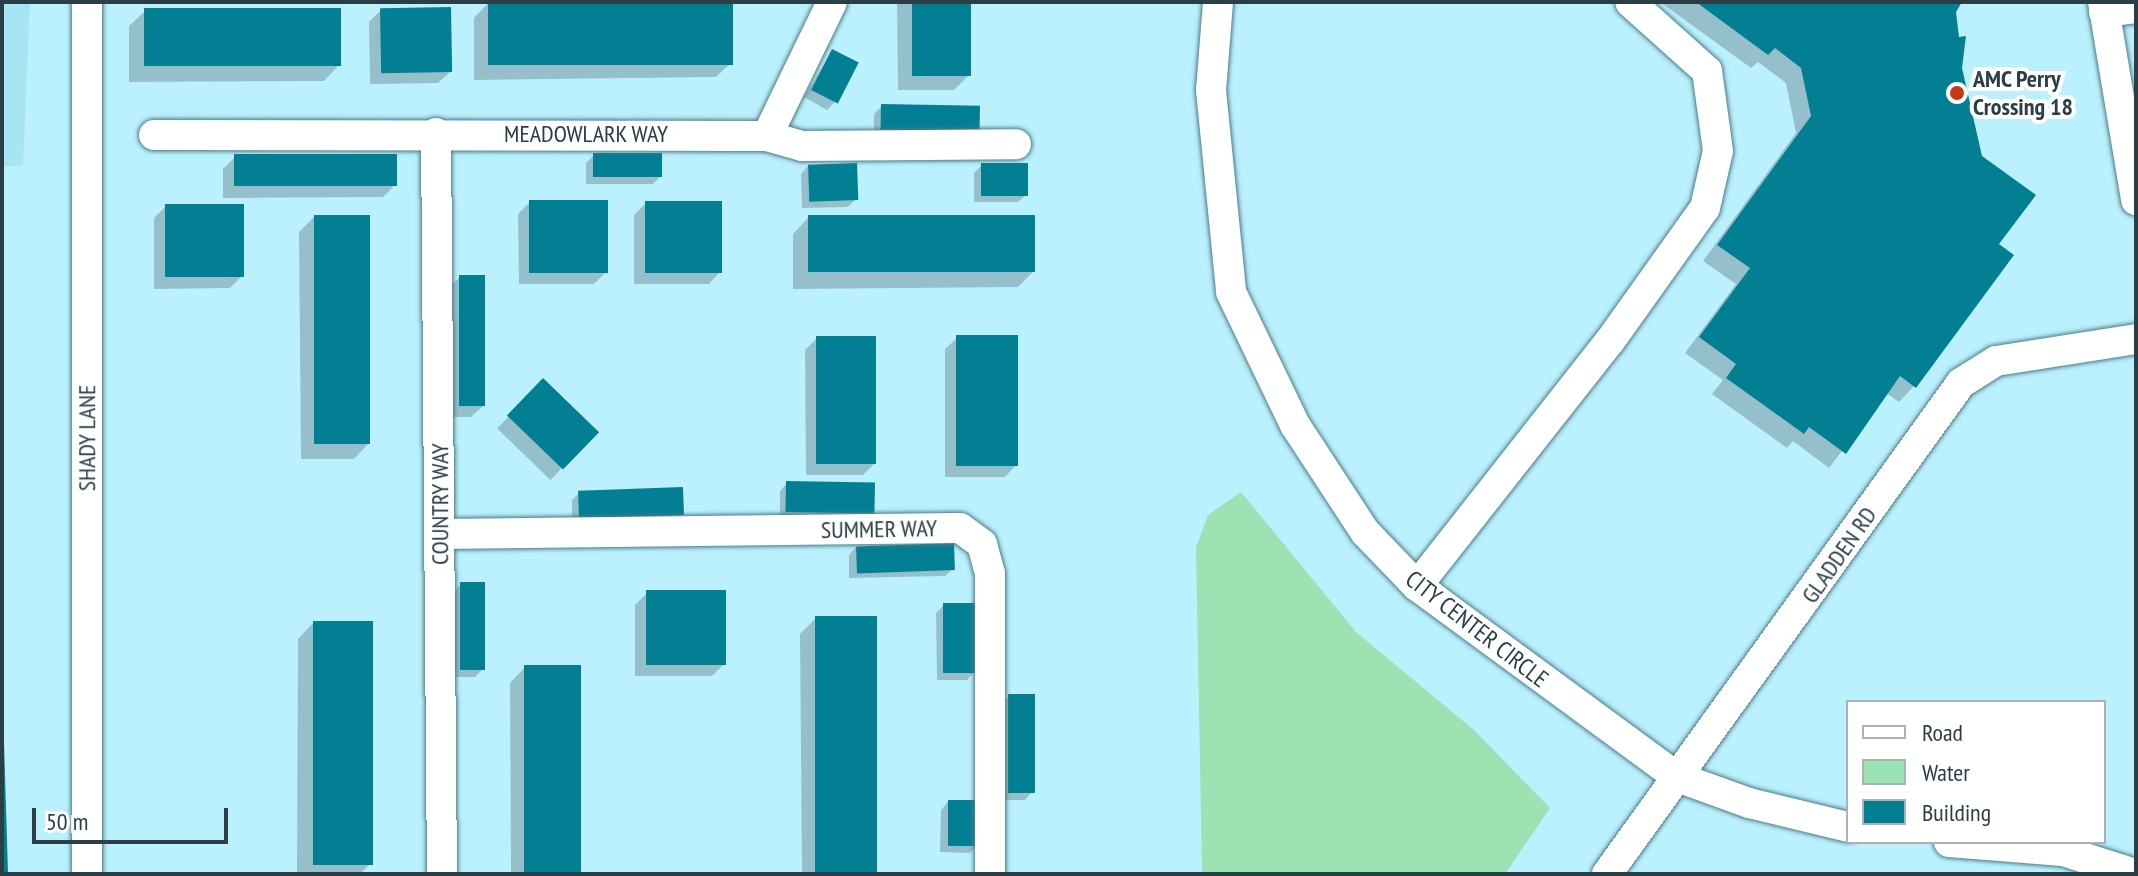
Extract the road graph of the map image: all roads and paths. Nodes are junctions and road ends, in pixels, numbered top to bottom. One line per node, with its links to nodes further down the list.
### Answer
1 (87, 2): 19 (street, SHADY LANE)
2 (832, 2): 10 (street)
3 (1218, 2): 15 (street, CITY CENTER CIRCLE)
4 (1630, 2): 15 (street)
5 (2103, 7): 6 (street); 7 (street)
6 (2136, 8)
7 (2128, 107): 12 (street)
8 (436, 133): 9 (street, MEADOWLARK WAY); 10 (street, MEADOWLARK WAY); 14 (street, COUNTRY WAY)
9 (154, 135)
10 (767, 136): 11 (street, MEADOWLARK WAY)
11 (1016, 144)
12 (2136, 200)
13 (2136, 339): 16 (street, GLADDEN RD)
14 (440, 534): 20 (street, COUNTRY WAY); 21 (street, SUMMER WAY)
15 (1417, 586): 16 (street, CITY CENTER CIRCLE)
16 (1677, 777): 17 (street, CITY CENTER CIRCLE); 22 (street, GLADDEN RD)
17 (1846, 827)
18 (1974, 844): 23 (street)
19 (87, 874)
20 (442, 874)
21 (990, 874)
22 (1607, 874)
23 (2135, 874)

